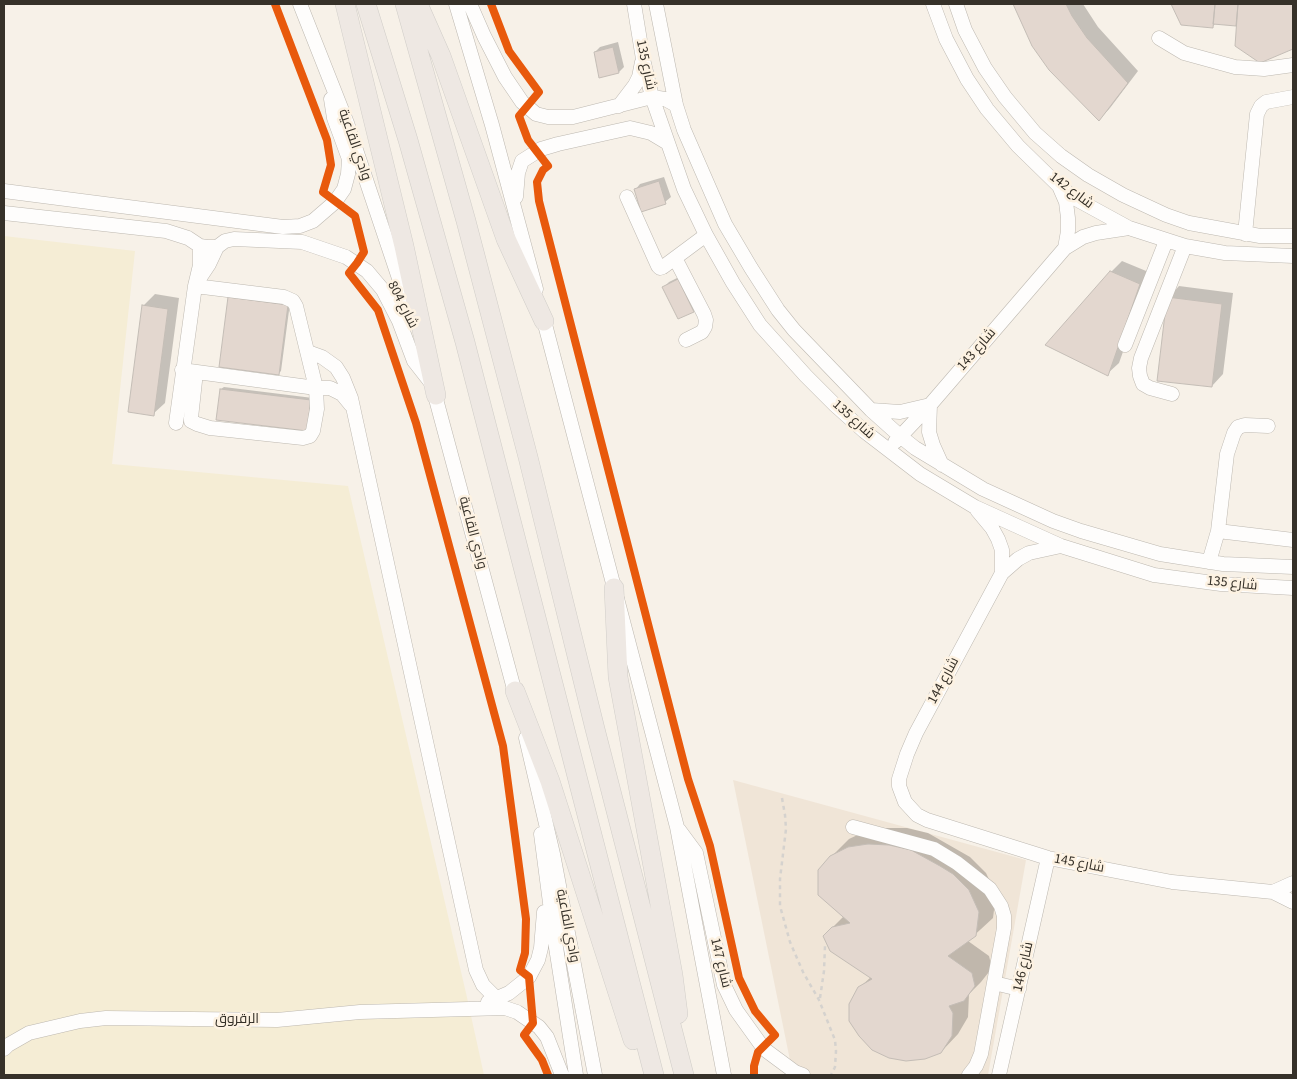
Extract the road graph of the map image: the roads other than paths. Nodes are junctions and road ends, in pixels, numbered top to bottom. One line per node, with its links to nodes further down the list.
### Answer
1 (300, 4): 15 (street, وادي القاعية)
2 (345, 4): 44 (main road)
3 (366, 4): 82 (main road)
4 (404, 4): 83 (main road)
5 (418, 4): 38 (main road)
6 (456, 4): 25 (street)
7 (470, 4): 19 (street)
8 (634, 4): 13 (street, شارع 135)
9 (656, 4): 18 (street, شارع 135)
10 (933, 4): 21 (street, شارع 142)
11 (956, 4): 27 (street, شارع 142)
12 (1159, 38): 14 (street)
13 (643, 58): 16 (street, شارع 135); 19 (street)
14 (1293, 65)
15 (333, 86): 22 (street); 44 (street, وادي القاعية)
16 (652, 97): 18 (street); 19 (street); 20 (street, شارع 135)
17 (1293, 97): 27 (street)
18 (676, 105): 47 (street, شارع 135)
19 (619, 106)
20 (666, 142): 25 (street); 28 (street, شارع 135)
21 (1059, 186): 26 (street, شارع 142); 34 (street)
22 (4, 191)
23 (627, 197): 36 (street)
24 (4, 212): 31 (street, شارع 804)
25 (517, 216): 38 (street)
26 (1130, 228): 30 (street, شارع 142); 34 (street, شارع 143)
27 (1244, 234): 29 (street, شارع 142)
28 (706, 235): 36 (street); 52 (street, شارع 135)
29 (1293, 236)
30 (1166, 241): 32 (street, شارع 142); 40 (street)
31 (200, 246): 33 (street, شارع 804); 37 (street)
32 (1185, 246): 35 (street, شارع 142); 45 (street)
33 (217, 247): 37 (street); 44 (street, شارع 804)
34 (1065, 248): 46 (street, شارع 143)
35 (1293, 256)
36 (675, 258): 39 (street)
37 (195, 286): 41 (street); 42 (street)
38 (544, 320): 61 (street)
39 (686, 340)
40 (1125, 345)
41 (308, 352): 43 (street); 48 (street)
42 (189, 371): 43 (street); 43 (street); 49 (street)
43 (316, 388): 48 (street)
44 (434, 390): 63 (street, وادي القاعية)
45 (1172, 394)
46 (930, 405): 47 (street); 51 (street, شارع 143); 53 (street)
47 (871, 410): 51 (street, شارع 135)
48 (355, 412): 75 (street)
49 (176, 423)
50 (1268, 426): 55 (street)
51 (900, 436): 52 (street, شارع 143); 53 (street, شارع 135)
52 (888, 450): 54 (street, شارع 135)
53 (942, 466): 58 (street, شارع 135)
54 (975, 507): 57 (street, شارع 135); 60 (street, شارع 144)
55 (1218, 531): 56 (street); 58 (street)
56 (1293, 540)
57 (1061, 546): 60 (street, شارع 144); 62 (street, شارع 135)
58 (1209, 562): 59 (street, شارع 135)
59 (1293, 567)
60 (1002, 573): 65 (street, شارع 144)
61 (614, 588): 66 (street); 83 (main road)
62 (1290, 590)
63 (515, 691): 64 (street, وادي القاعية); 81 (main road)
64 (534, 772): 69 (street); 80 (street, وادي القاعية)
65 (901, 794): 68 (street, شارع 145)
66 (677, 827): 84 (street); 85 (street, شارع 147)
67 (853, 827): 73 (street)
68 (1048, 858): 71 (street, شارع 145); 74 (street, شارع 146)
69 (546, 876): 75 (street, الرقروق); 79 (street)
70 (1293, 883): 71 (street, شارع 145)
71 (1273, 892): 72 (street, شارع 145)
72 (1293, 902)
73 (994, 983): 74 (street); 86 (street)
74 (1019, 989): 87 (street, شارع 146)
75 (496, 998): 76 (street, الرقروق)
76 (476, 1008): 77 (street, الرقروق); 78 (street, الرقروق)
77 (4, 1049)
78 (562, 1075)
79 (576, 1075)
80 (595, 1075)
81 (644, 1075)
82 (654, 1075)
83 (685, 1075)
84 (724, 1075)
85 (803, 1075)
86 (969, 1075)
87 (999, 1075)

